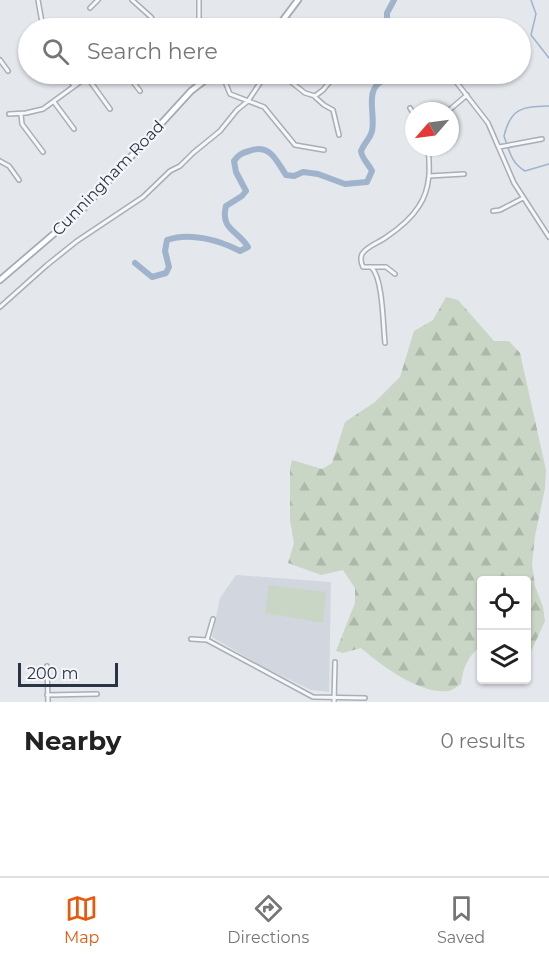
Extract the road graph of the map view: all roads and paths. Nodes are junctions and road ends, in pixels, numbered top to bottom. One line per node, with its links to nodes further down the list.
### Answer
1 (38, 0): 7 (street)
2 (98, 0): 6 (street)
3 (132, 0): 8 (street)
4 (199, 0): 9 (street)
5 (297, 0): 10 (main road)
6 (90, 8)
7 (40, 18)
8 (151, 18)
9 (199, 18)
10 (284, 18)
11 (0, 60): 12 (street)
12 (8, 71)
13 (78, 84): 22 (street)
14 (92, 84): 29 (street)
15 (135, 84): 23 (street)
16 (200, 84): 48 (main road, Cunningham Road)
17 (226, 84): 26 (street)
18 (259, 84): 26 (street)
19 (294, 84): 25 (street)
20 (328, 84): 25 (street)
21 (458, 84): 24 (street)
22 (75, 86): 27 (street)
23 (140, 91)
24 (467, 95): 28 (street); 35 (street)
25 (315, 96): 33 (street)
26 (248, 101): 36 (street); 49 (street)
27 (54, 102): 31 (street); 32 (street)
28 (459, 102)
29 (110, 109)
30 (9, 114): 31 (street)
31 (21, 114): 37 (street)
32 (74, 129)
33 (339, 135)
34 (542, 138): 35 (street)
35 (499, 147): 43 (street)
36 (324, 150)
37 (43, 152)
38 (428, 156): 41 (street)
39 (0, 161): 42 (street)
40 (464, 174): 41 (street)
41 (429, 176): 46 (street)
42 (19, 180)
43 (523, 198): 44 (street); 45 (street)
44 (493, 211)
45 (549, 237)
46 (372, 268): 47 (street); 50 (street)
47 (395, 274)
48 (0, 280)
49 (0, 307)
50 (385, 343)
51 (213, 619): 53 (street)
52 (191, 639): 53 (street)
53 (207, 640): 58 (street)
54 (334, 662): 60 (street)
55 (47, 666): 57 (street)
56 (97, 694): 57 (street)
57 (48, 695): 61 (street)
58 (313, 697): 60 (street); 62 (street)
59 (365, 698): 60 (street)
60 (334, 700)
61 (48, 702)
62 (310, 702)

